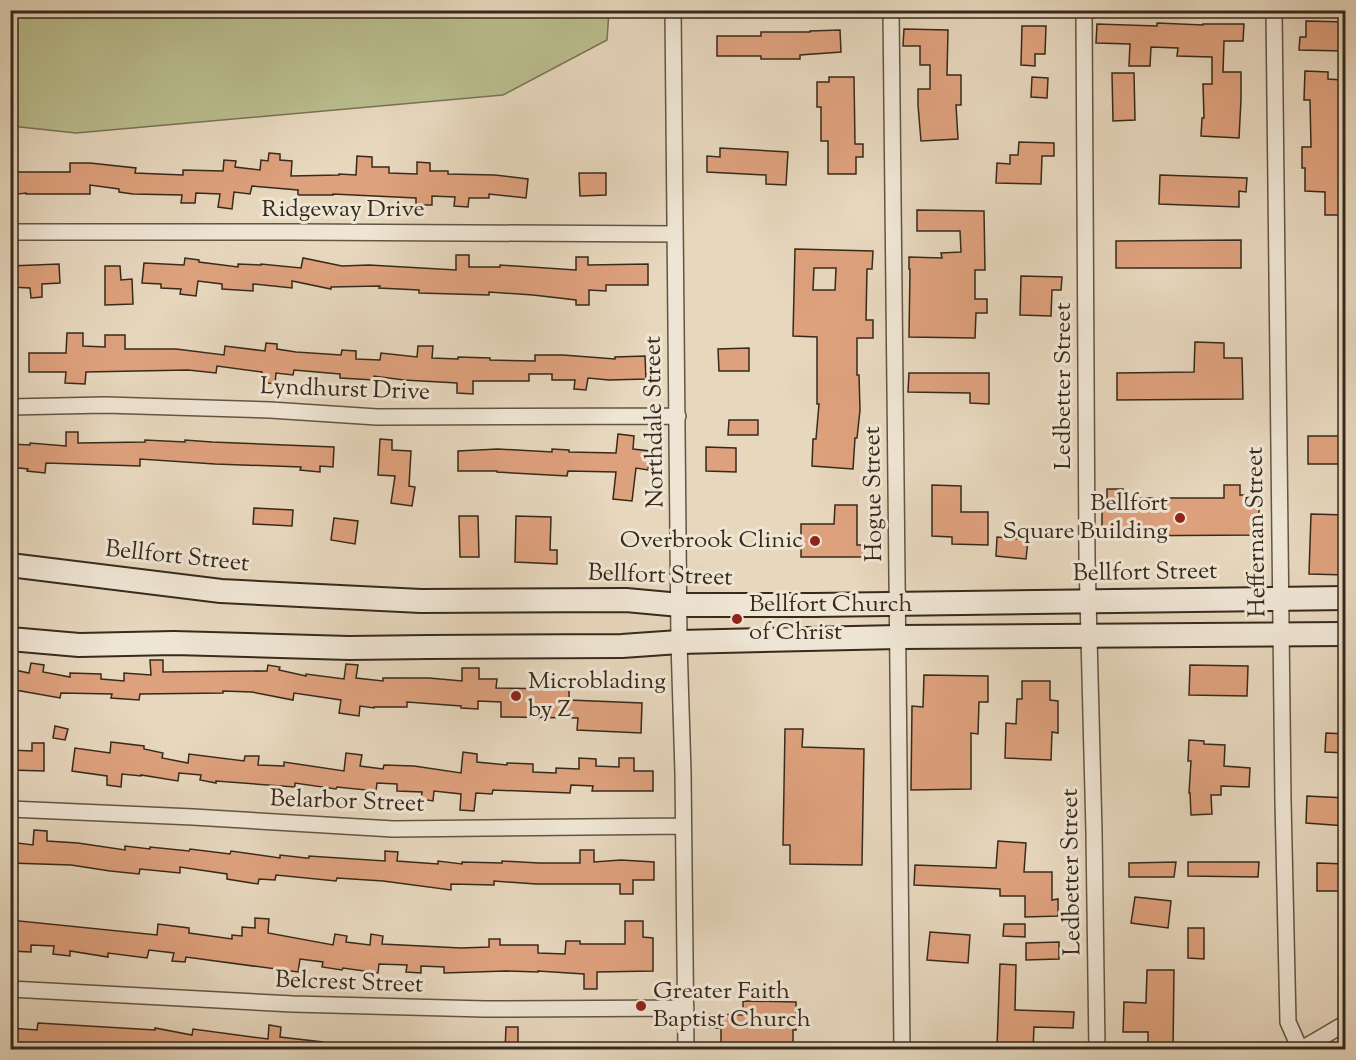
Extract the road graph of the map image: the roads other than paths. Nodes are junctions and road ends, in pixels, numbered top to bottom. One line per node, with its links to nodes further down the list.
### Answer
1 (673, 10): 6 (street, Northdale Street)
2 (891, 10): 14 (street, Hogue Street)
3 (1084, 10): 12 (street, Ledbetter Street)
4 (1274, 10): 11 (street, Heffernan Street)
5 (10, 232): 6 (street, Ridgeway Drive)
6 (675, 234): 8 (street, Northdale Street)
7 (10, 407): 8 (street, Lyndhurst Drive)
8 (678, 416): 13 (street, Northdale Street)
9 (10, 565): 13 (main road, Bellfort Street)
10 (1346, 598): 11 (main road, Bellfort Street)
11 (1280, 599): 12 (main road, Bellfort Street); 15 (street, Heffernan Street)
12 (1088, 601): 14 (main road, Bellfort Street); 17 (street, Ledbetter Street)
13 (680, 605): 14 (main road, Bellfort Street); 20 (street, Northdale Street)
14 (897, 605): 18 (street, Hogue Street)
15 (1281, 634): 16 (main road); 17 (main road); 26 (street, Heffernan Street)
16 (1346, 634)
17 (1088, 636): 18 (main road); 29 (street, Ledbetter Street)
18 (898, 637): 20 (main road); 28 (street, Hogue Street)
19 (10, 639): 20 (main road)
20 (679, 642): 22 (street, Northdale Street)
21 (10, 809): 22 (street, Belarbor Street)
22 (683, 826): 24 (street, Northdale Street)
23 (10, 989): 24 (street, Belcrest Street)
24 (686, 1008): 27 (street, Northdale Street)
25 (1346, 1023): 26 (street)
26 (1300, 1049)
27 (686, 1050)
28 (902, 1050)
29 (1097, 1050)

